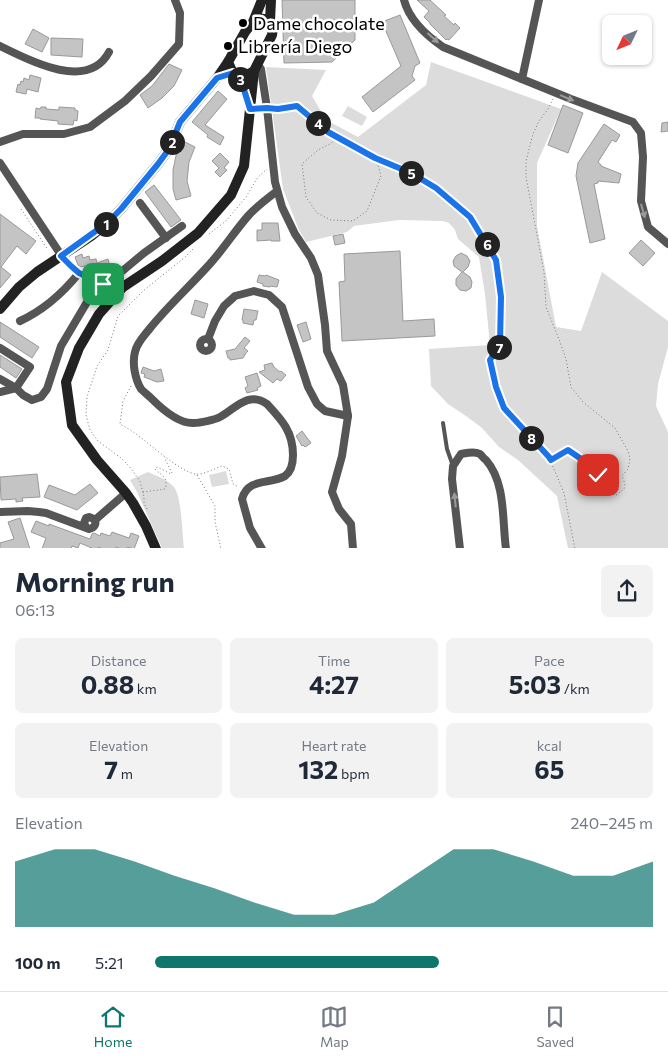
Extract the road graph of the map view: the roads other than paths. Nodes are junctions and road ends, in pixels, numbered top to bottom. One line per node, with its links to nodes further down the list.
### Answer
1 (175, 0): 16 (street)
2 (262, 0): 7 (street)
3 (271, 0): 6 (street)
4 (404, 0): 14 (street, one-way to 14)
5 (539, 0): 14 (street)
6 (270, 21): 7 (street); 11 (street)
7 (253, 22): 10 (street)
8 (0, 46): 9 (street)
9 (109, 52)
10 (228, 62): 12 (street); 13 (street)
11 (255, 67): 12 (street); 15 (street); 15 (street)
12 (236, 75): 13 (street); 15 (street)
13 (217, 78): 23 (street)
14 (522, 79): 22 (street, one-way to 22)
15 (259, 108): 18 (street); 38 (street)
16 (0, 142)
17 (0, 163): 23 (street)
18 (277, 191): 33 (street); 36 (street)
19 (140, 203): 21 (street)
20 (182, 226): 21 (street)
21 (166, 238): 25 (street)
22 (668, 244)
23 (61, 256): 24 (street); 26 (street)
24 (79, 273): 25 (street); 27 (street)
25 (103, 284): 31 (street)
26 (0, 309)
27 (20, 321)
28 (208, 339): 33 (street)
29 (0, 348): 31 (street)
30 (0, 379): 31 (street)
31 (16, 388): 32 (street)
32 (0, 392)
33 (348, 416): 42 (street)
34 (443, 423): 35 (lane)
35 (453, 466): 43 (street, one-way to 35); 44 (street)
36 (284, 476): 37 (lane); 41 (street)
37 (281, 485)
38 (126, 493): 39 (street); 40 (street)
39 (0, 512)
40 (156, 548)
41 (262, 548)
42 (353, 548)
43 (460, 548)
44 (506, 548)

